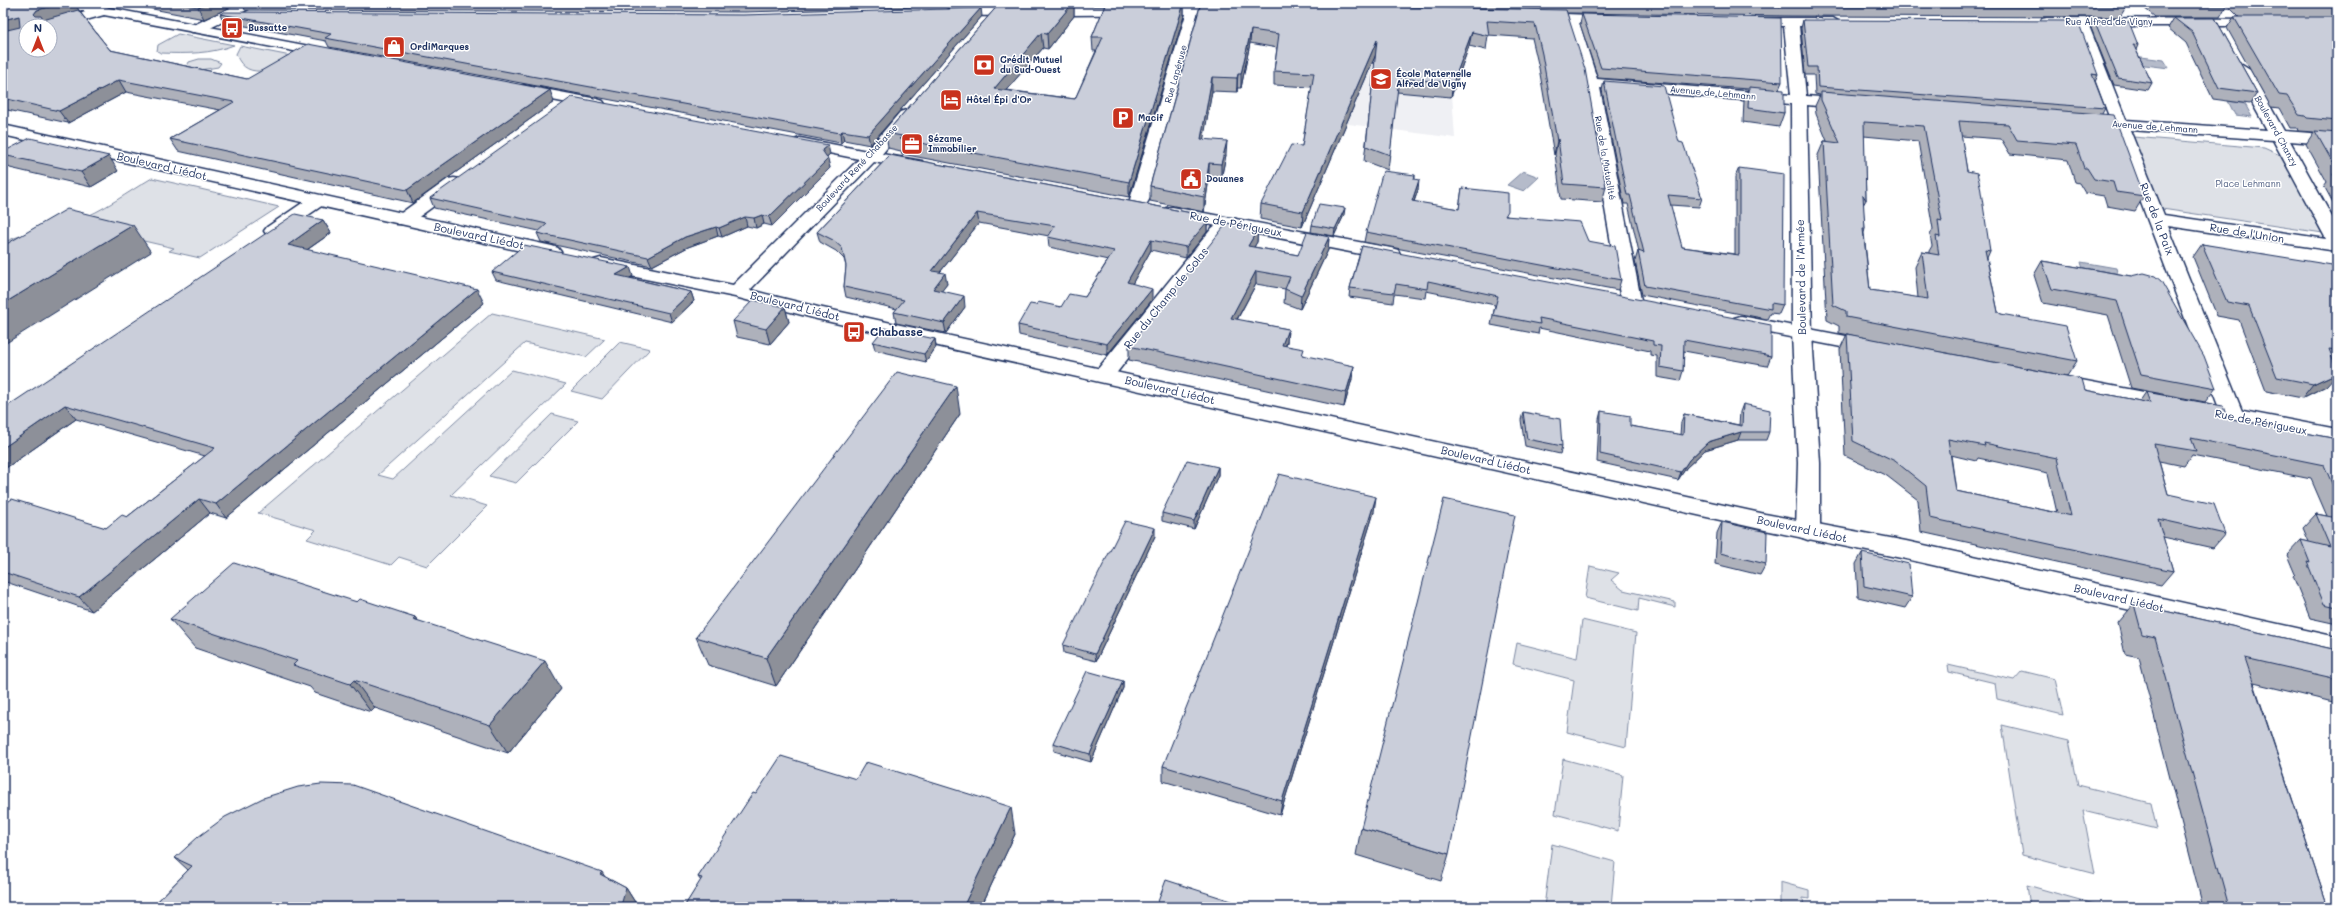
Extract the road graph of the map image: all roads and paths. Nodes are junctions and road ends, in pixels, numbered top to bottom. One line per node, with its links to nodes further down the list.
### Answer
1 (64, 3): 5 (street)
2 (1001, 7): 3 (street); 6 (street); 19 (street)
3 (1185, 8): 7 (street); 42 (street, Rue Lapéruse)
4 (254, 9): 20 (street)
5 (104, 10): 18 (street); 20 (street)
6 (934, 12)
7 (1247, 13)
8 (2217, 15): 16 (street, Rue Alfred de Vigny); 17 (street, Rue Alfred de Vigny); 21 (street)
9 (1527, 17): 10 (street)
10 (1570, 18): 11 (street); 24 (street, Rue de la Mutualité)
11 (1624, 19)
12 (1734, 22): 13 (street)
13 (1791, 22): 14 (street); 27 (street, Boulevard de l'Armée)
14 (1846, 22)
15 (2036, 22): 16 (street, Rue Alfred de Vigny)
16 (2080, 22): 33 (street, Rue de la Paix)
17 (2271, 22)
18 (58, 24)
19 (983, 28)
20 (197, 29): 23 (street)
21 (2222, 36)
22 (2234, 56): 35 (street, Boulevard Chanzy)
23 (344, 57)
24 (1591, 83): 27 (street, Avenue de Lehmann); 51 (street, Rue de la Mutualité)
25 (508, 88): 26 (street)
26 (571, 99): 30 (street); 31 (street)
27 (1799, 100): 29 (street, Avenue de Lehmann); 53 (street, Boulevard de l'Armée)
28 (916, 104): 38 (street, Boulevard René Chabasse)
29 (1862, 105)
30 (613, 107)
31 (552, 113)
32 (2073, 121): 33 (street, Avenue de Lehmann)
33 (2120, 124): 35 (street, Avenue de Lehmann); 43 (street, Rue de la Paix)
34 (3, 130): 41 (street, Boulevard Liédot)
35 (2278, 136): 36 (street, Avenue de Lehmann); 47 (street, Boulevard Chanzy)
36 (2337, 140)
37 (789, 141): 38 (street)
38 (871, 156): 39 (street); 50 (street, Boulevard René Chabasse)
39 (934, 168)
40 (470, 172): 44 (street)
41 (317, 201): 44 (street, Boulevard Liédot); 46 (street)
42 (1142, 206): 45 (street, Rue de Périgueux)
43 (2158, 219): 48 (street, Rue de l'Union); 57 (street, Rue de la Paix)
44 (403, 220): 50 (street, Boulevard Liédot)
45 (1230, 223): 49 (street, Rue de Périgueux); 55 (street, Rue du Champ de Colas)
46 (258, 241)
47 (2337, 242)
48 (2337, 246)
49 (1408, 258)
50 (737, 292): 55 (street, Boulevard Liédot)
51 (1611, 297)
52 (1721, 318): 53 (street)
53 (1802, 334): 54 (street); 59 (street, Boulevard de l'Armée)
54 (1887, 350)
55 (1104, 375): 59 (street, Boulevard Liédot)
56 (2035, 378): 57 (street, Rue de Périgueux)
57 (2233, 416): 58 (street, Rue de Périgueux)
58 (2337, 436)
59 (1808, 531): 60 (street, Boulevard Liédot)
60 (2337, 647)

